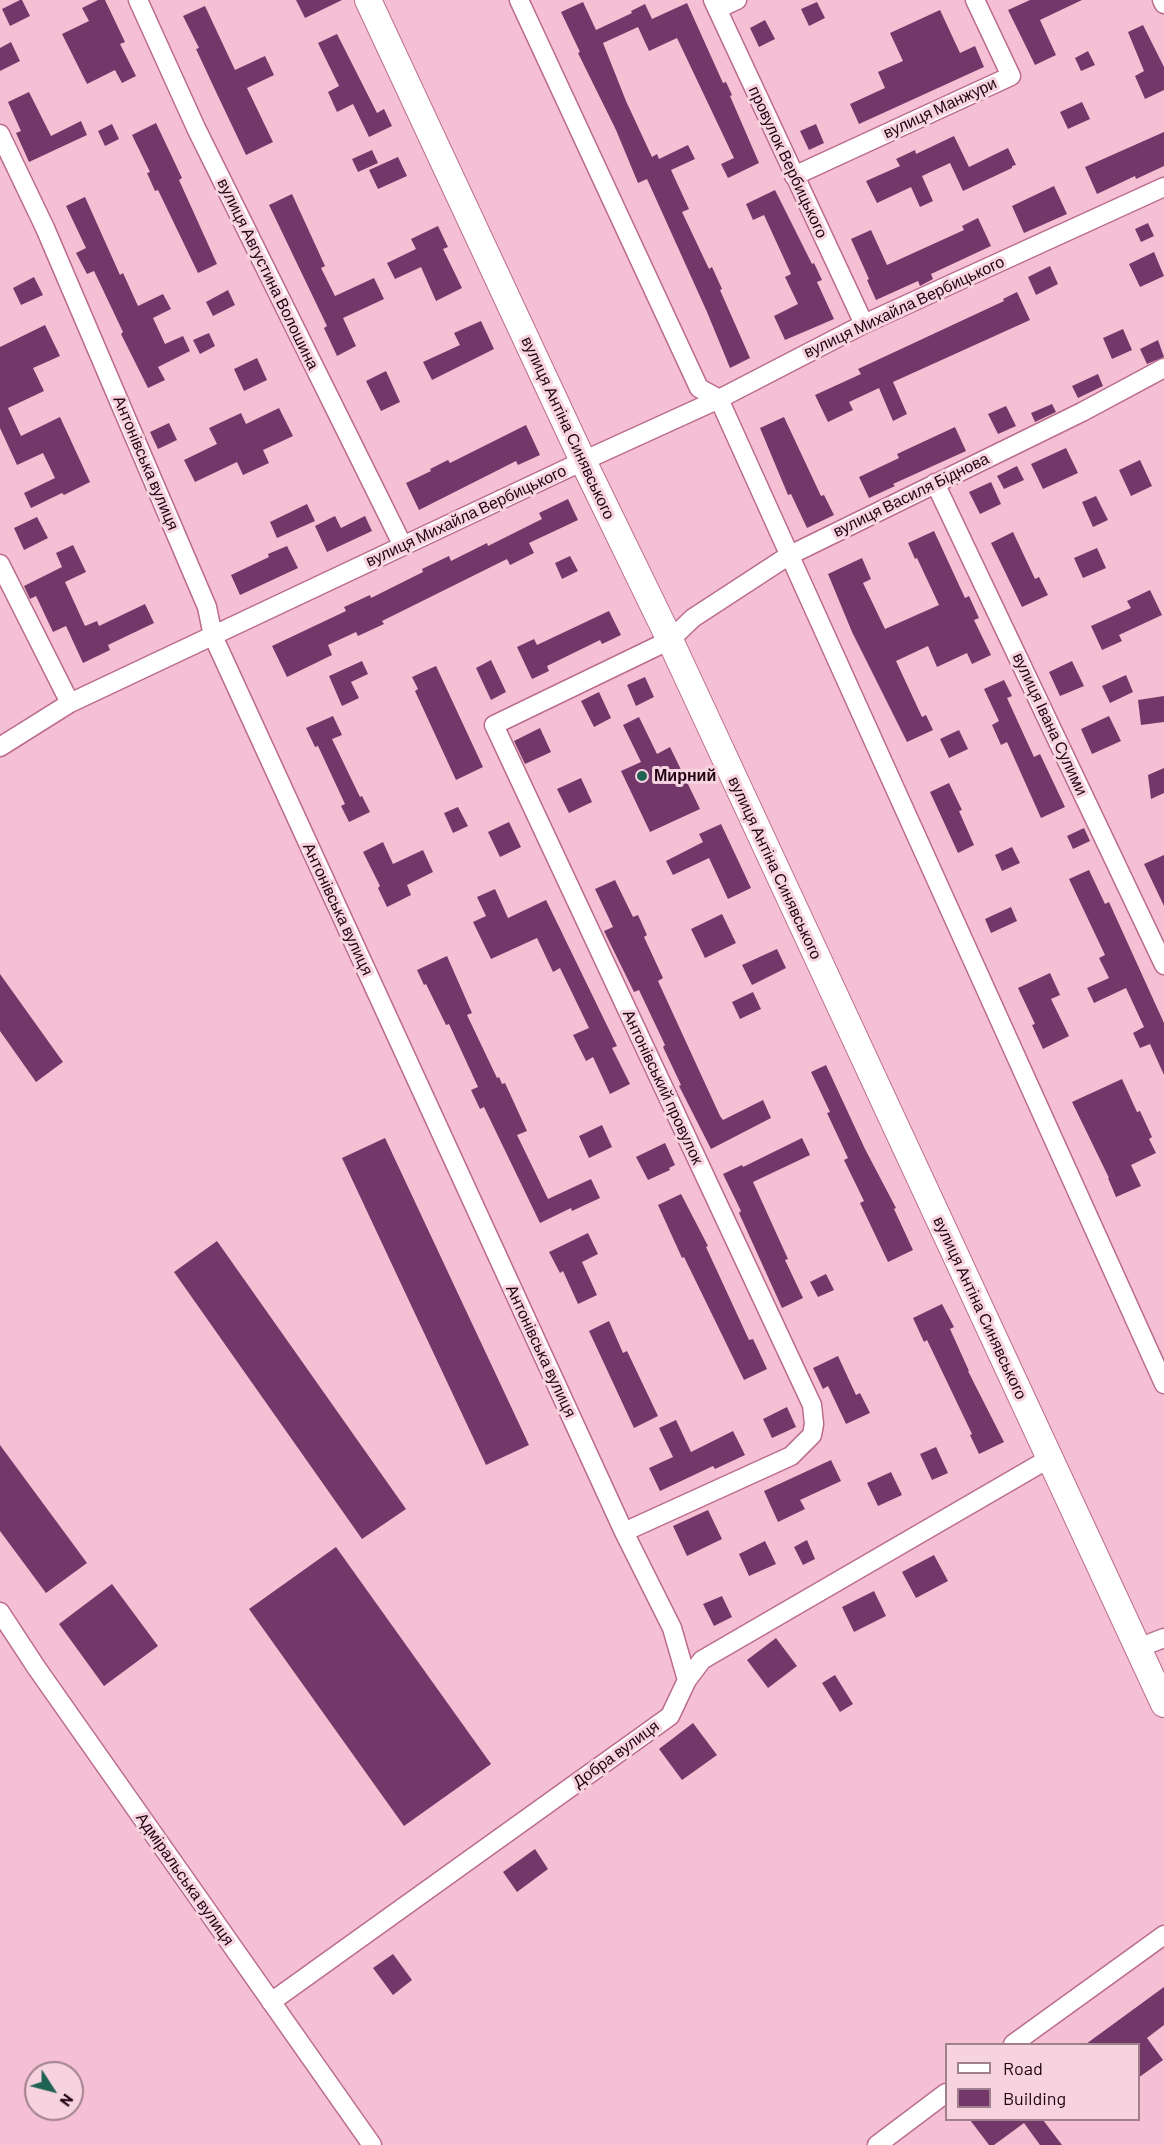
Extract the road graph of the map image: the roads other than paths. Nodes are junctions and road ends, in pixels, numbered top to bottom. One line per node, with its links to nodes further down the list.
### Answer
1 (138, 0): 15 (street, вулиця Августина Волошина)
2 (368, 0): 13 (street, вулиця Антіна Синявського)
3 (519, 0): 12 (street)
4 (737, 0): 6 (street)
5 (975, 0): 8 (street, вулиця Манжури)
6 (715, 5): 8 (street, провулок Вербицького)
7 (0, 134): 18 (street, Антонівська вулиця)
8 (794, 176): 10 (street, провулок Вербицького)
9 (1164, 187): 10 (street, вулиця Михайла Вербицького)
10 (864, 324): 12 (street, вулиця Михайла Вербицького)
11 (1164, 368): 14 (street, вулиця Василя Біднова)
12 (719, 399): 13 (street, вулиця Михайла Вербицького); 16 (street)
13 (583, 461): 15 (street, вулиця Михайла Вербицького); 19 (street, вулиця Антіна Синявського)
14 (935, 483): 16 (street, вулиця Василя Біднова); 22 (street, вулиця Івана Сулими)
15 (403, 546): 18 (street, вулиця Михайла Вербицького)
16 (788, 556): 19 (street, вулиця Василя Біднова); 23 (street)
17 (0, 564): 20 (street)
18 (213, 636): 20 (street, вулиця Михайла Вербицького); 25 (street, Антонівська вулиця)
19 (669, 640): 24 (street, вулиця Антіна Синявського); 25 (street, Антонівський провулок)
20 (70, 703): 21 (street, вулиця Михайла Вербицького)
21 (0, 747)
22 (1164, 965)
23 (1164, 1384)
24 (1050, 1458): 28 (street, вулиця Антіна Синявського); 29 (street, Добра вулиця)
25 (624, 1532): 29 (street, Антонівська вулиця)
26 (0, 1612): 32 (street, Адміральська вулиця)
27 (1164, 1638): 28 (street)
28 (1137, 1648): 30 (street, вулиця Антіна Синявського)
29 (687, 1680): 32 (street, Добра вулиця)
30 (1164, 1704)
31 (1164, 1935): 33 (street)
32 (271, 2002): 35 (street, Адміральська вулиця)
33 (1014, 2043)
34 (945, 2094): 36 (street)
35 (372, 2145)
36 (877, 2145)

